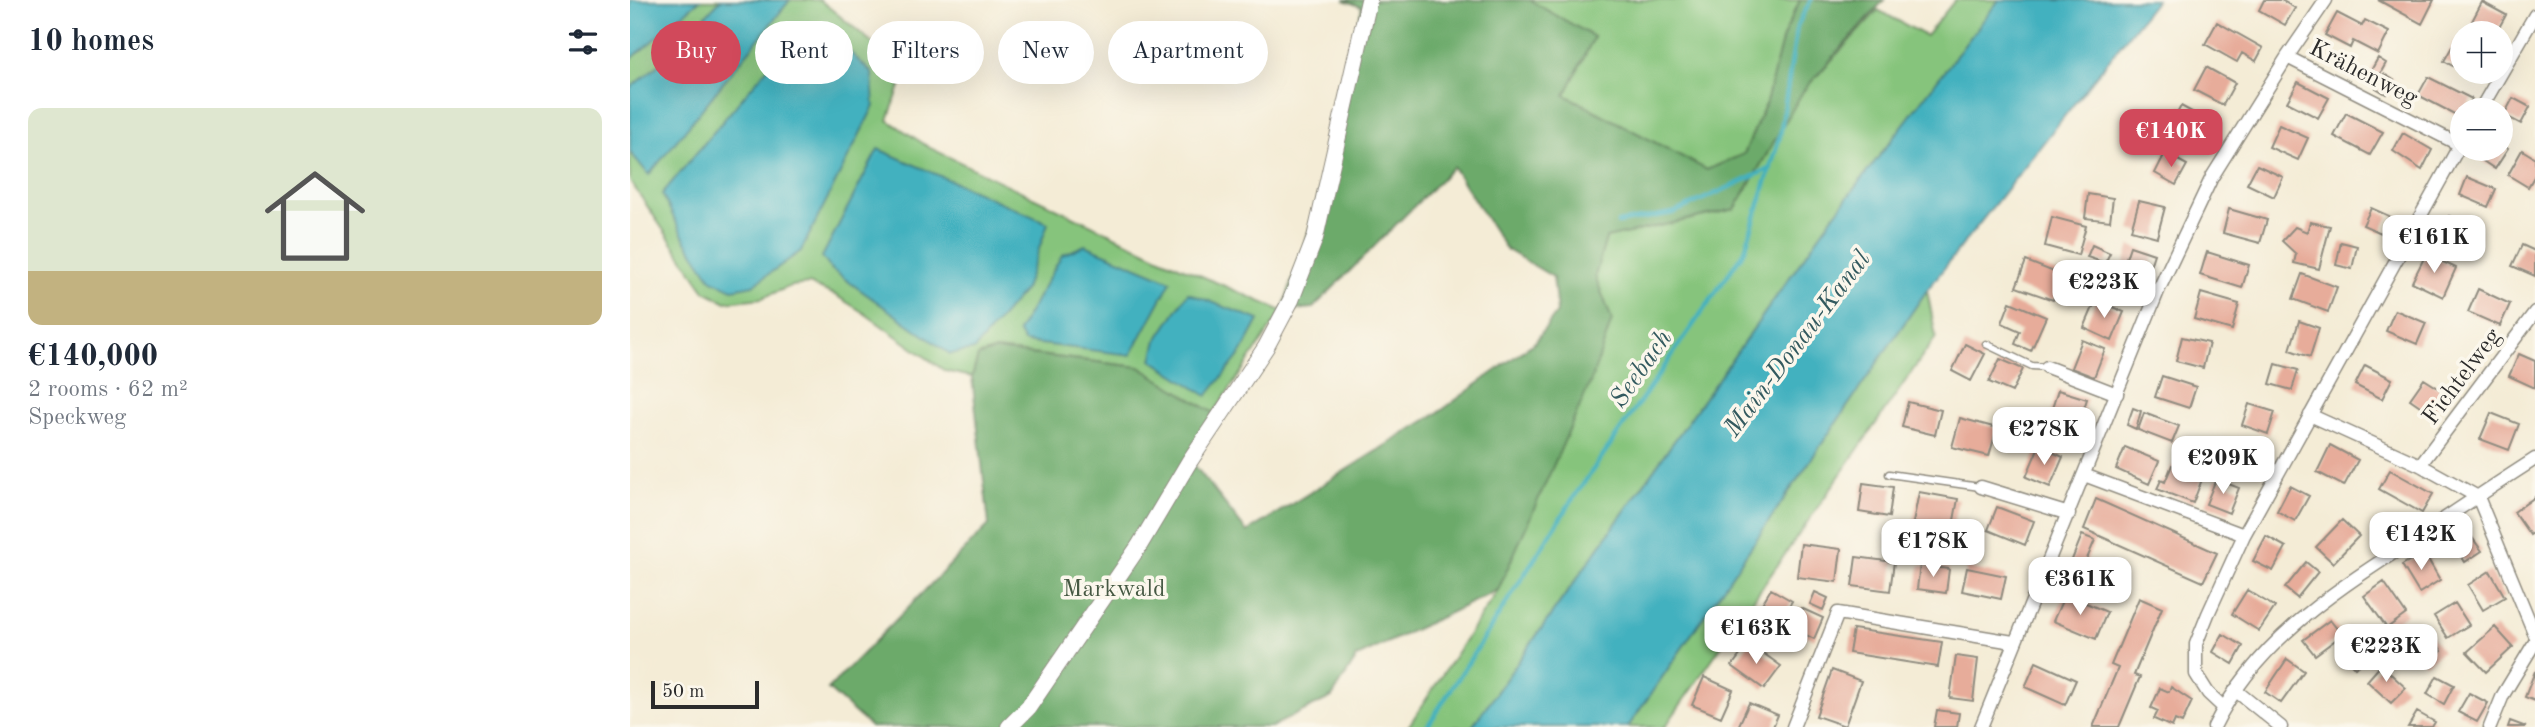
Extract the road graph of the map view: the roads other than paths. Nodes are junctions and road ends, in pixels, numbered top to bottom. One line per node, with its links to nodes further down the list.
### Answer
1 (1369, 0): 28 (street)
2 (2326, 0): 4 (street)
3 (2535, 15): 5 (street)
4 (2287, 57): 6 (street, Krähenweg); 9 (street)
5 (2487, 98)
6 (2450, 138)
7 (2451, 161): 14 (street)
8 (2090, 272): 9 (street)
9 (2158, 291): 13 (street)
10 (2535, 312): 16 (street, Fichtelweg)
11 (1986, 344): 12 (lane)
12 (2047, 367): 13 (street)
13 (2117, 394): 18 (street)
14 (2310, 415): 16 (street); 22 (street)
15 (2535, 459): 20 (street)
16 (2420, 465): 20 (street)
17 (1889, 474): 19 (lane)
18 (2084, 475): 21 (street); 22 (street)
19 (1981, 487): 21 (street)
20 (2478, 496): 23 (street); 26 (street)
21 (2069, 514): 24 (street)
22 (2245, 535): 27 (street)
23 (2535, 635)
24 (2013, 642): 29 (street); 30 (street)
25 (2535, 642): 33 (street)
26 (2235, 690): 27 (street); 32 (street)
27 (2224, 708): 31 (street)
28 (1009, 727)
29 (1793, 727)
30 (1981, 727)
31 (2214, 727)
32 (2281, 727)
33 (2490, 727)

